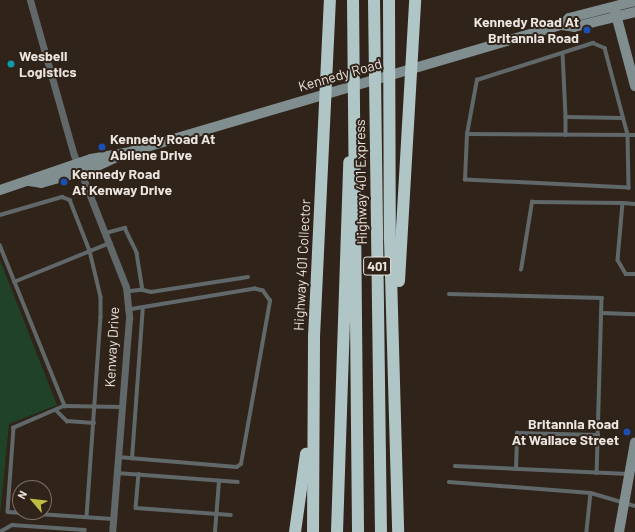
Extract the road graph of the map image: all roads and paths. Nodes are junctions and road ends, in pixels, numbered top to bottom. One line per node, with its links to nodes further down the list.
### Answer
1 (30, 0): 19 (street, Kenway Drive)
2 (330, 0): 44 (highway, Highway 401 Collector)
3 (353, 0): 18 (highway, Highway 401 Express / 401)
4 (374, 0): 74 (highway, Highway 401 Express / 401)
5 (389, 0): 39 (highway, 401)
6 (415, 0): 39 (highway)
7 (635, 1): 8 (main road, Kennedy Road)
8 (615, 8): 9 (main road, Kennedy Road); 11 (main road); 19 (main road, Kennedy Road)
9 (635, 12)
10 (563, 53): 12 (lane); 13 (lane); 14 (lane)
11 (635, 86)
12 (566, 117): 13 (lane); 15 (lane)
13 (623, 118): 16 (lane)
14 (467, 134): 15 (lane); 16 (lane)
15 (566, 135): 16 (lane)
16 (628, 135): 17 (lane)
17 (635, 135)
18 (354, 137): 72 (highway); 73 (highway, Highway 401 Express / 401)
19 (79, 168): 20 (main road, Kennedy Road); 24 (street, Kenway Drive)
20 (0, 190)
21 (623, 203): 22 (lane); 28 (lane); 29 (lane)
22 (635, 204)
23 (0, 215): 27 (lane)
24 (106, 233): 25 (street, Kenway Drive); 32 (lane)
25 (110, 242): 27 (lane); 33 (street, Kenway Drive)
26 (0, 245): 31 (lane)
27 (90, 250): 31 (lane); 41 (lane)
28 (520, 270)
29 (635, 274)
30 (248, 277): 32 (lane)
31 (14, 282): 40 (lane)
32 (143, 290): 33 (lane)
33 (126, 292): 36 (street, Kenway Drive)
34 (449, 294): 37 (lane)
35 (143, 308): 36 (lane); 49 (lane); 49 (lane)
36 (128, 310): 42 (street, Kenway Drive)
37 (602, 313): 38 (lane); 46 (lane)
38 (635, 314)
39 (395, 372): 75 (highway, 401)
40 (65, 406): 41 (lane); 43 (lane)
41 (95, 406): 42 (lane); 45 (lane)
42 (122, 407): 48 (street, Kenway Drive)
43 (56, 410): 45 (lane); 64 (lane)
44 (311, 417): 70 (highway); 71 (highway, Highway 401 Collector)
45 (94, 423): 64 (lane)
46 (598, 435): 51 (lane); 53 (lane)
47 (635, 448): 55 (main road)
48 (118, 457): 49 (lane); 52 (street, Kenway Drive)
49 (132, 459)
50 (455, 466): 51 (lane)
51 (516, 469): 53 (lane)
52 (117, 473): 54 (lane); 65 (street, Kenway Drive)
53 (597, 473): 55 (lane)
54 (139, 474): 56 (lane); 62 (lane)
55 (630, 474): 60 (main road)
56 (219, 481): 57 (lane); 62 (lane)
57 (238, 482)
58 (449, 482): 59 (lane)
59 (590, 493): 60 (lane); 76 (lane)
60 (625, 502): 61 (lane); 77 (main road)
61 (635, 506)
62 (216, 513): 63 (lane); 69 (lane)
63 (231, 515)
64 (87, 517): 65 (lane)
65 (113, 519): 68 (street, Kenway Drive)
66 (85, 530): 67 (lane)
67 (0, 532)
68 (112, 532)
69 (215, 532)
70 (295, 532)
71 (313, 532)
72 (337, 532)
73 (358, 532)
74 (381, 532)
75 (398, 532)
76 (587, 532)
77 (620, 532)

